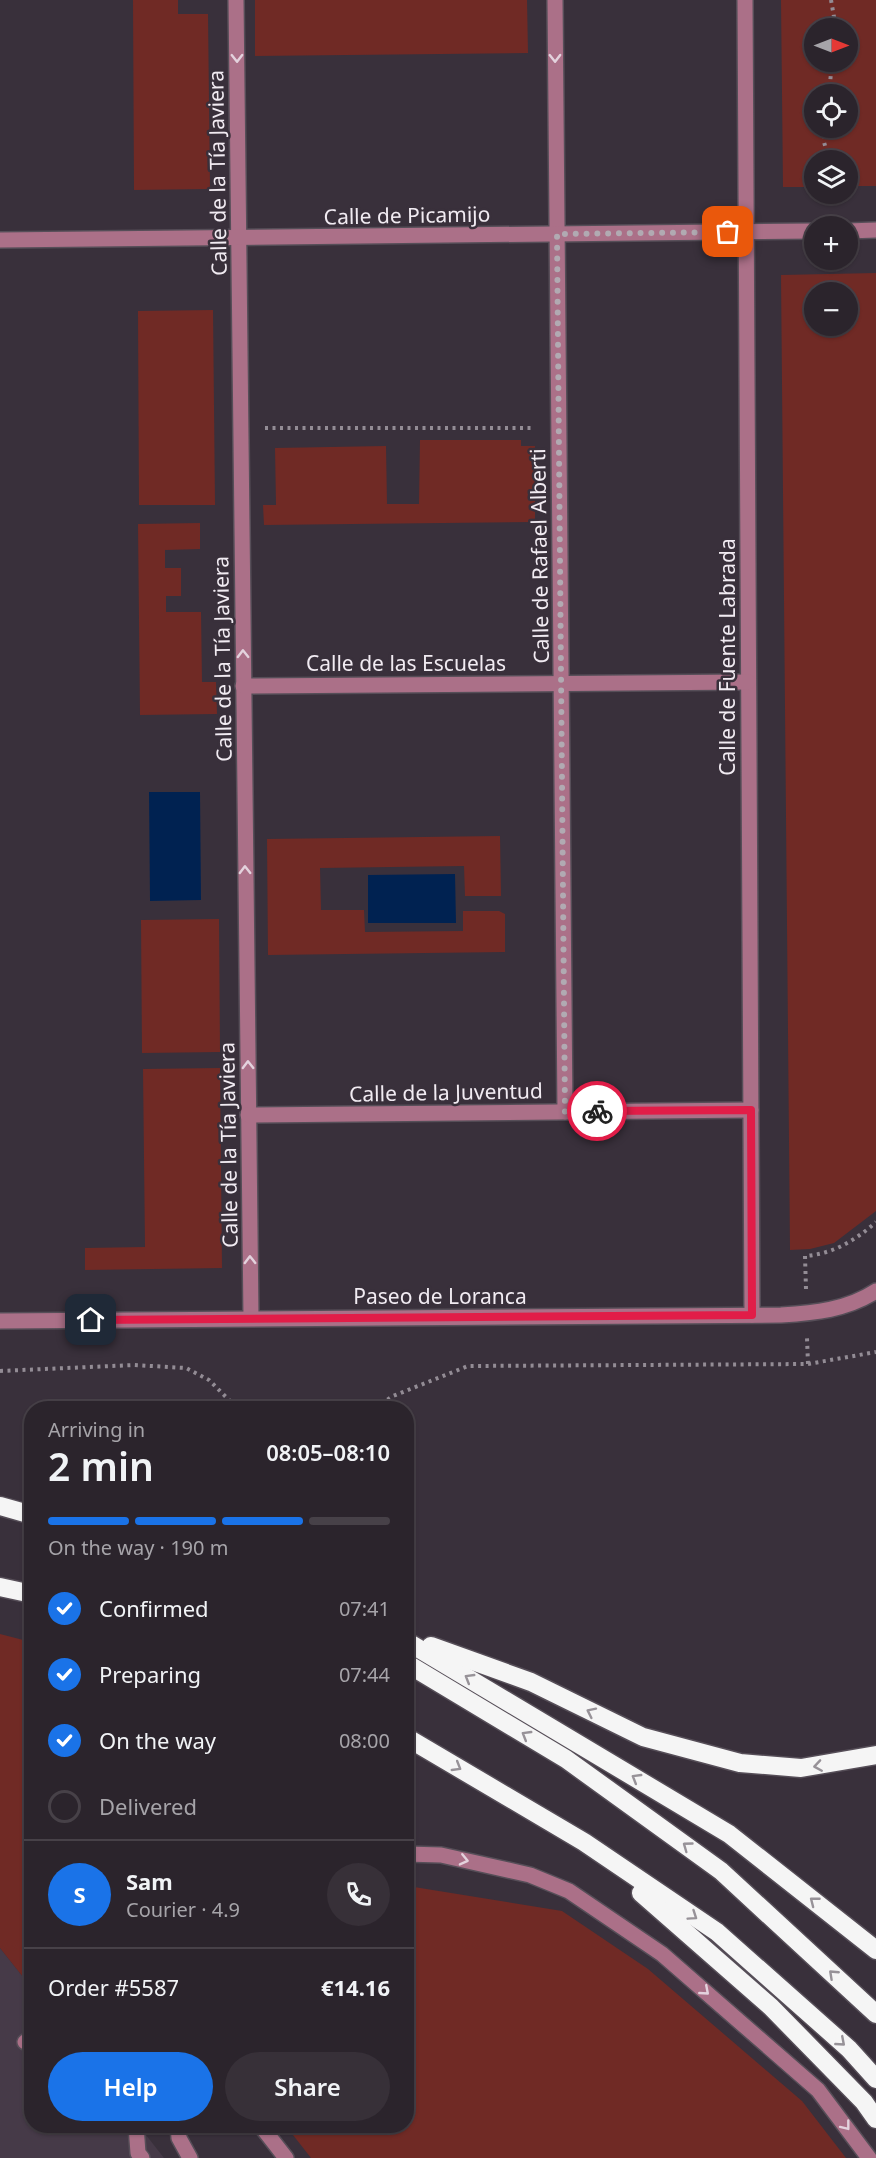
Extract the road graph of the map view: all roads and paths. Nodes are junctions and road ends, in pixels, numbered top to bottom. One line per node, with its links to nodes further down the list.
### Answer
1 (236, 0): 11 (street, Calle de la Tía Javiera, one-way to 11)
2 (555, 0): 10 (street, Calle de Rafael Alberti, one-way to 10)
3 (745, 0): 9 (street, Calle de Fuente Labrada)
4 (831, 0): 5 (path)
5 (834, 18)
6 (876, 230): 8 (street)
7 (804, 231): 9 (street, Calle de Picamijo)
8 (858, 231)
9 (746, 232): 10 (street, Calle de Picamijo); 15 (street, Calle de Fuente Labrada)
10 (557, 234): 11 (street, Calle de Picamijo); 14 (street, Calle de Rafael Alberti)
11 (239, 238): 12 (street, Calle de Picamijo); 13 (street, Calle de la Tía Javiera)
12 (0, 240)
13 (240, 428): 14 (path); 17 (street, Calle de la Tía Javiera, one-way to 13)
14 (559, 428): 16 (street, Calle de Rafael Alberti)
15 (748, 682): 16 (street, Calle de las Escuelas); 18 (street, Calle de Fuente Labrada)
16 (561, 683): 17 (street, Calle de las Escuelas); 19 (street, Calle de Rafael Alberti)
17 (243, 686): 20 (street, Calle de la Tía Javiera, one-way to 17)
18 (751, 1110): 19 (street, Calle de la Juventud); 22 (street, Calle de Fuente Labrada)
19 (565, 1112): 20 (street, Calle de la Juventud)
20 (248, 1115): 23 (street, Calle de la Tía Javiera, one-way to 20)
21 (876, 1291): 22 (street, Paseo de Loranca)
22 (752, 1315): 23 (street, Paseo de Loranca)
23 (251, 1318): 24 (street, Paseo de Loranca)
24 (0, 1321)
25 (876, 1352): 26 (path)
26 (808, 1364)
27 (0, 1371): 28 (path)
28 (230, 1401)
29 (0, 1506): 30 (highway)
30 (24, 1513)
31 (0, 1587): 32 (highway)
32 (24, 1592)
33 (414, 1643): 37 (highway, one-way to 33)
34 (414, 1645): 40 (highway, one-way to 34)
35 (414, 1668): 41 (highway, one-way to 35)
36 (414, 1742): 38 (highway, one-way to 38)
37 (876, 1755)
38 (584, 1842): 42 (highway, one-way to 42); 43 (highway)
39 (414, 1854): 50 (street, one-way to 50)
40 (876, 1950)
41 (876, 2014)
42 (876, 2079)
43 (876, 2119)
44 (137, 2133): 47 (street)
45 (179, 2133): 48 (street)
46 (266, 2133): 49 (street)
47 (142, 2158)
48 (190, 2158)
49 (286, 2158)
50 (869, 2158)

